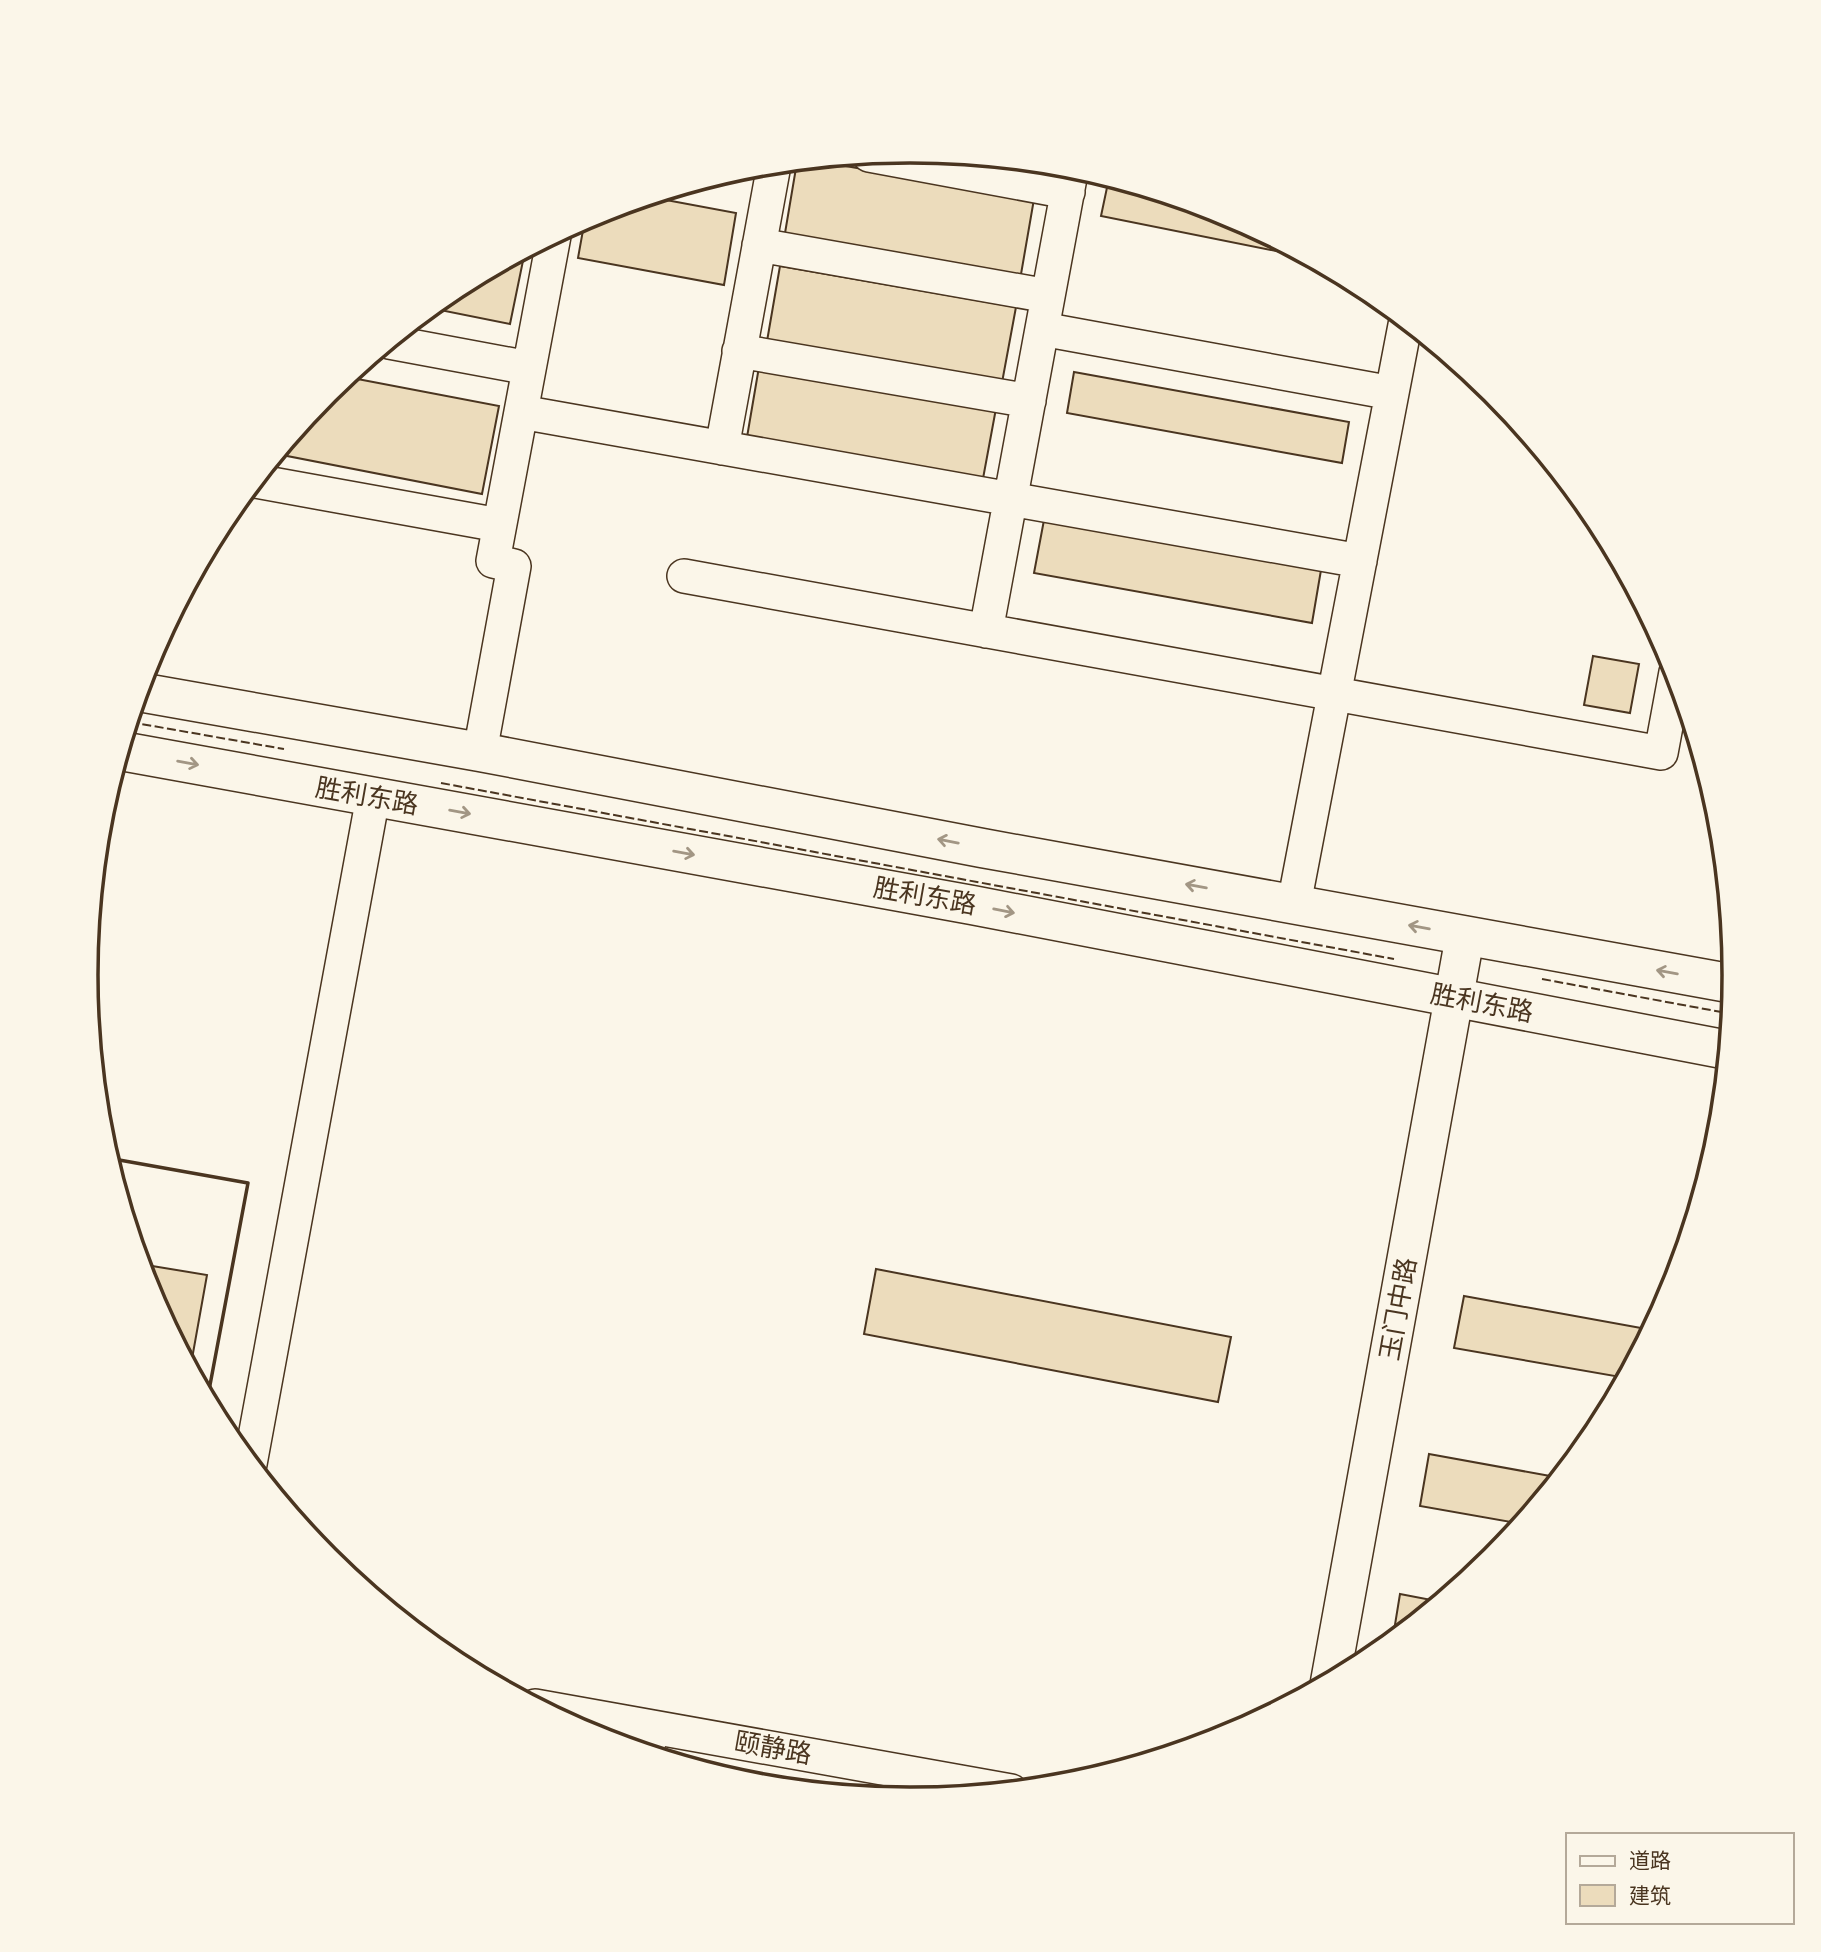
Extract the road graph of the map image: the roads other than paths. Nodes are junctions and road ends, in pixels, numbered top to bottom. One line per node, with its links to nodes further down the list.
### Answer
1 (943, 164): 3 (street)
2 (772, 176): 4 (street)
3 (1070, 180): 6 (street)
4 (759, 245): 6 (street); 10 (street)
5 (552, 247): 11 (street)
6 (1048, 296): 7 (street)
7 (1042, 329): 12 (street); 13 (street)
8 (1404, 330): 12 (street)
9 (400, 344): 11 (street)
10 (739, 351): 13 (street); 15 (street)
11 (529, 368): 14 (street)
12 (1392, 393): 19 (street)
13 (1029, 401): 17 (street)
14 (521, 412): 15 (street); 18 (street)
15 (722, 448): 17 (street)
16 (265, 483): 18 (street)
17 (1010, 499): 19 (street); 21 (street)
18 (499, 525): 25 (street)
19 (1360, 561): 23 (street)
20 (684, 576): 21 (street)
21 (986, 631): 23 (street)
22 (149, 694): 25 (main road)
23 (1334, 694): 24 (street); 28 (street)
24 (1672, 694)
25 (480, 752): 28 (main road, one-way to 25)
26 (130, 753): 27 (main road, 胜利东路, one-way to 27)
27 (373, 797): 31 (main road, 胜利东路, one-way to 31); 33 (street)
28 (1294, 904): 29 (main road, one-way to 28)
29 (1465, 936): 30 (main road, one-way to 29); 31 (main road, 玉门中路)
30 (1723, 982)
31 (1455, 998): 32 (main road, 胜利东路); 34 (main road, 玉门中路)
32 (1719, 1048)
33 (252, 1452)
34 (1333, 1670)
35 (588, 1722): 36 (street, 颐静路)
36 (657, 1742): 37 (street, 颐静路)
37 (975, 1786)

